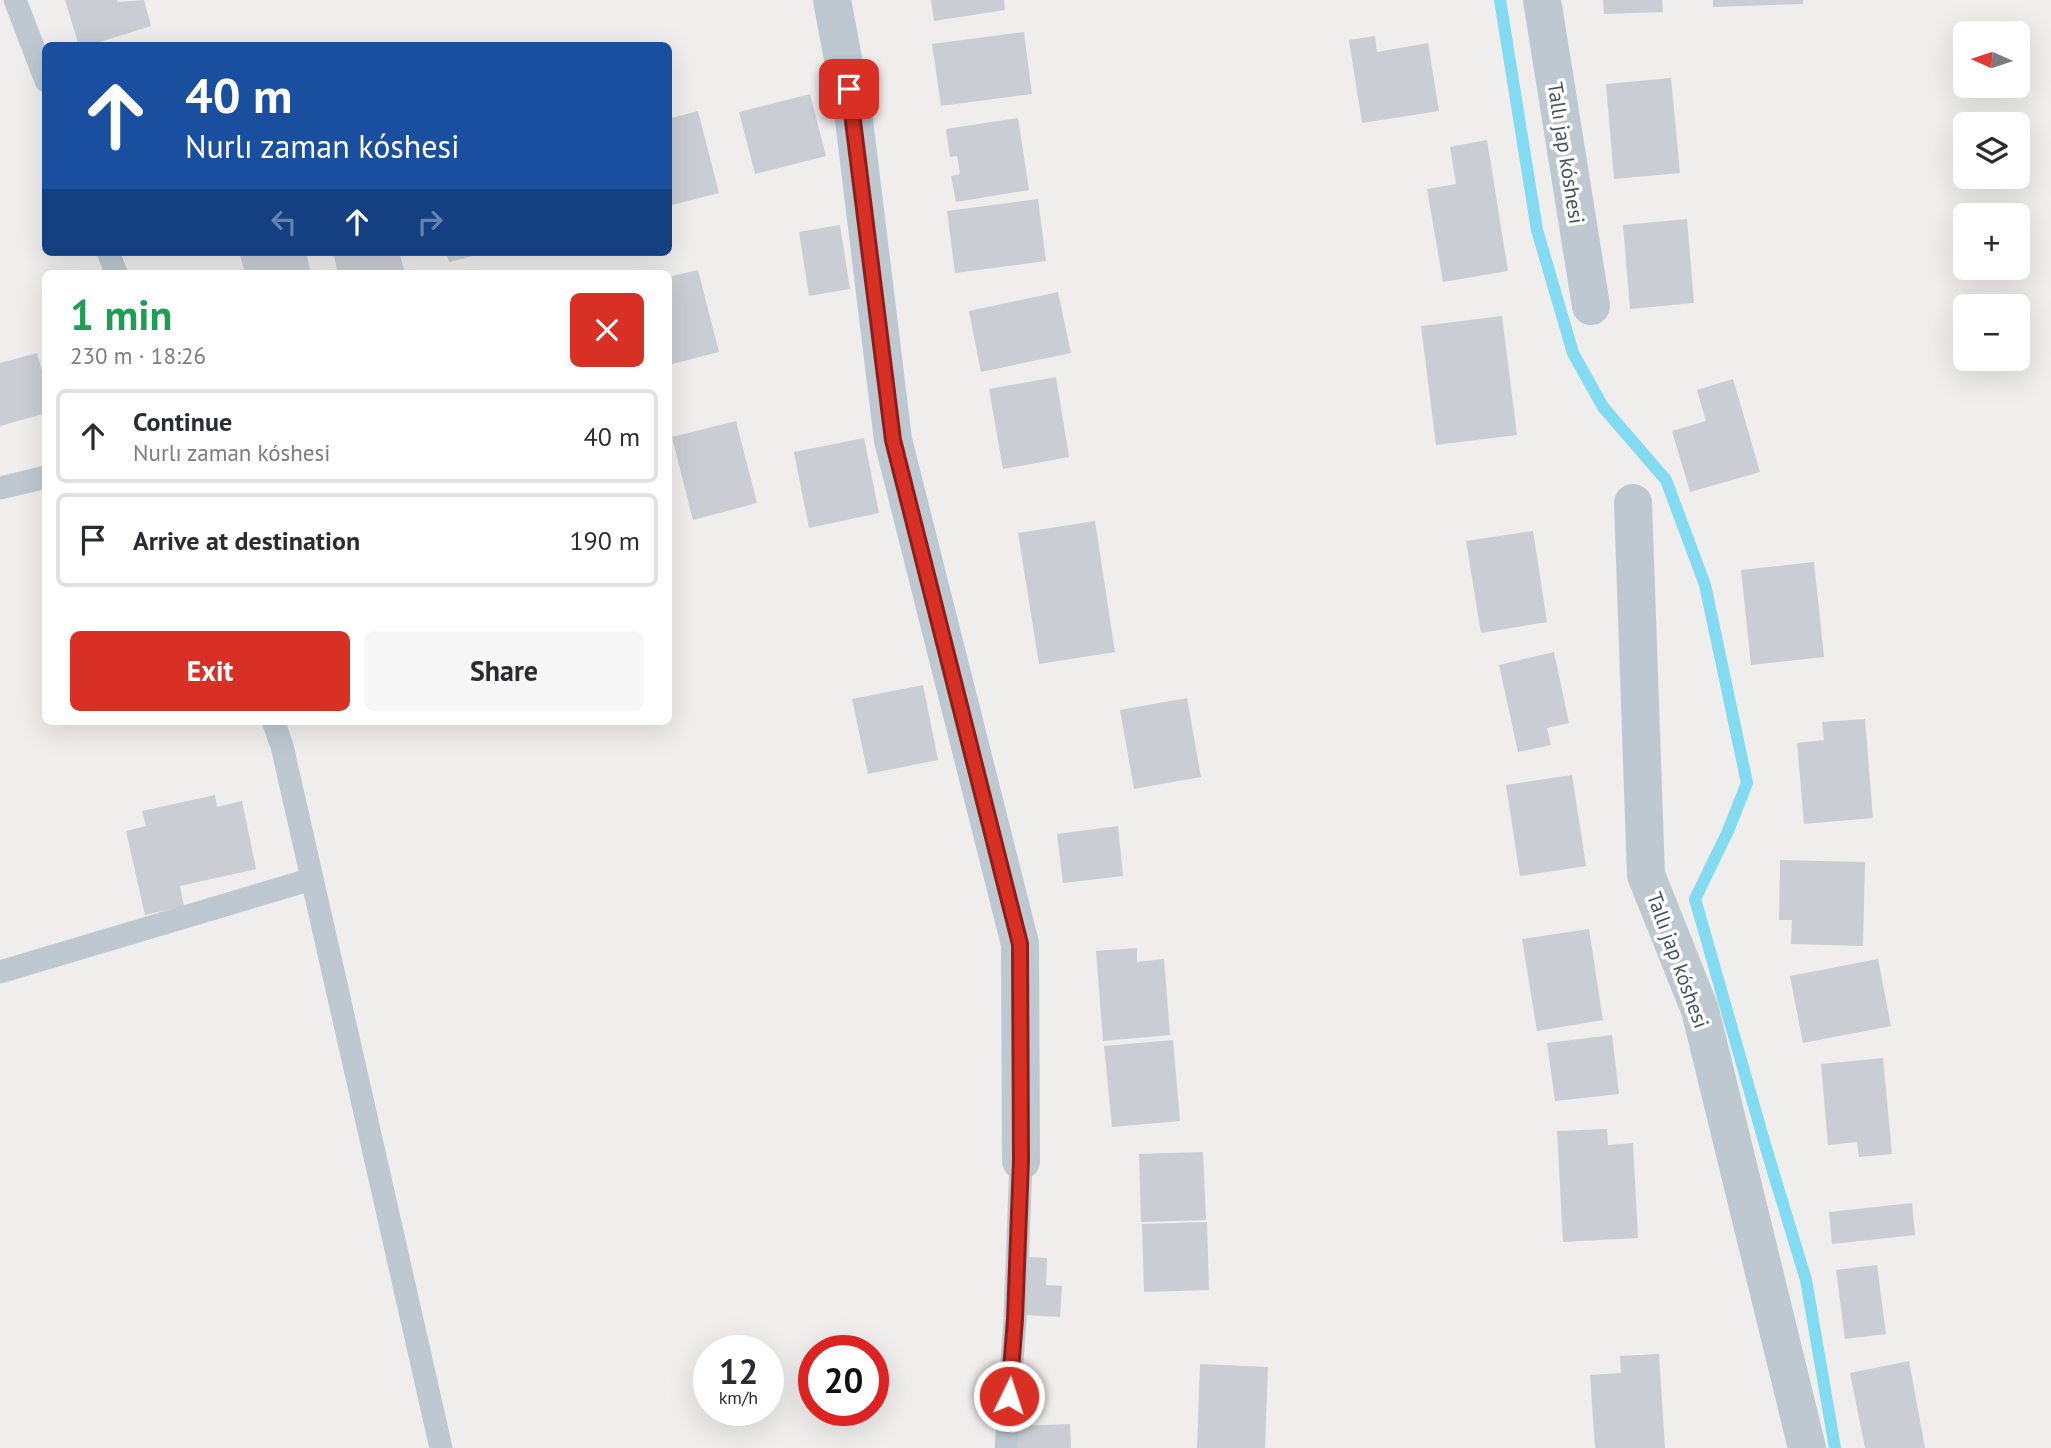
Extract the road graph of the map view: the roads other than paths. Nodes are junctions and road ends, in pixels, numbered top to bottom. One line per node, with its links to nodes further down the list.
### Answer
1 (15, 0): 4 (lane)
2 (832, 0): 12 (street)
3 (1542, 0): 5 (street, Tallı jap kóshesi)
4 (42, 71)
5 (1591, 306)
6 (42, 478): 7 (lane)
7 (0, 488)
8 (1633, 503): 15 (street, Tallı jap kóshesi)
9 (274, 725): 10 (lane)
10 (312, 879): 11 (lane); 13 (lane)
11 (0, 972)
12 (1021, 1160): 14 (lane)
13 (441, 1448)
14 (1006, 1448)
15 (1807, 1448)

